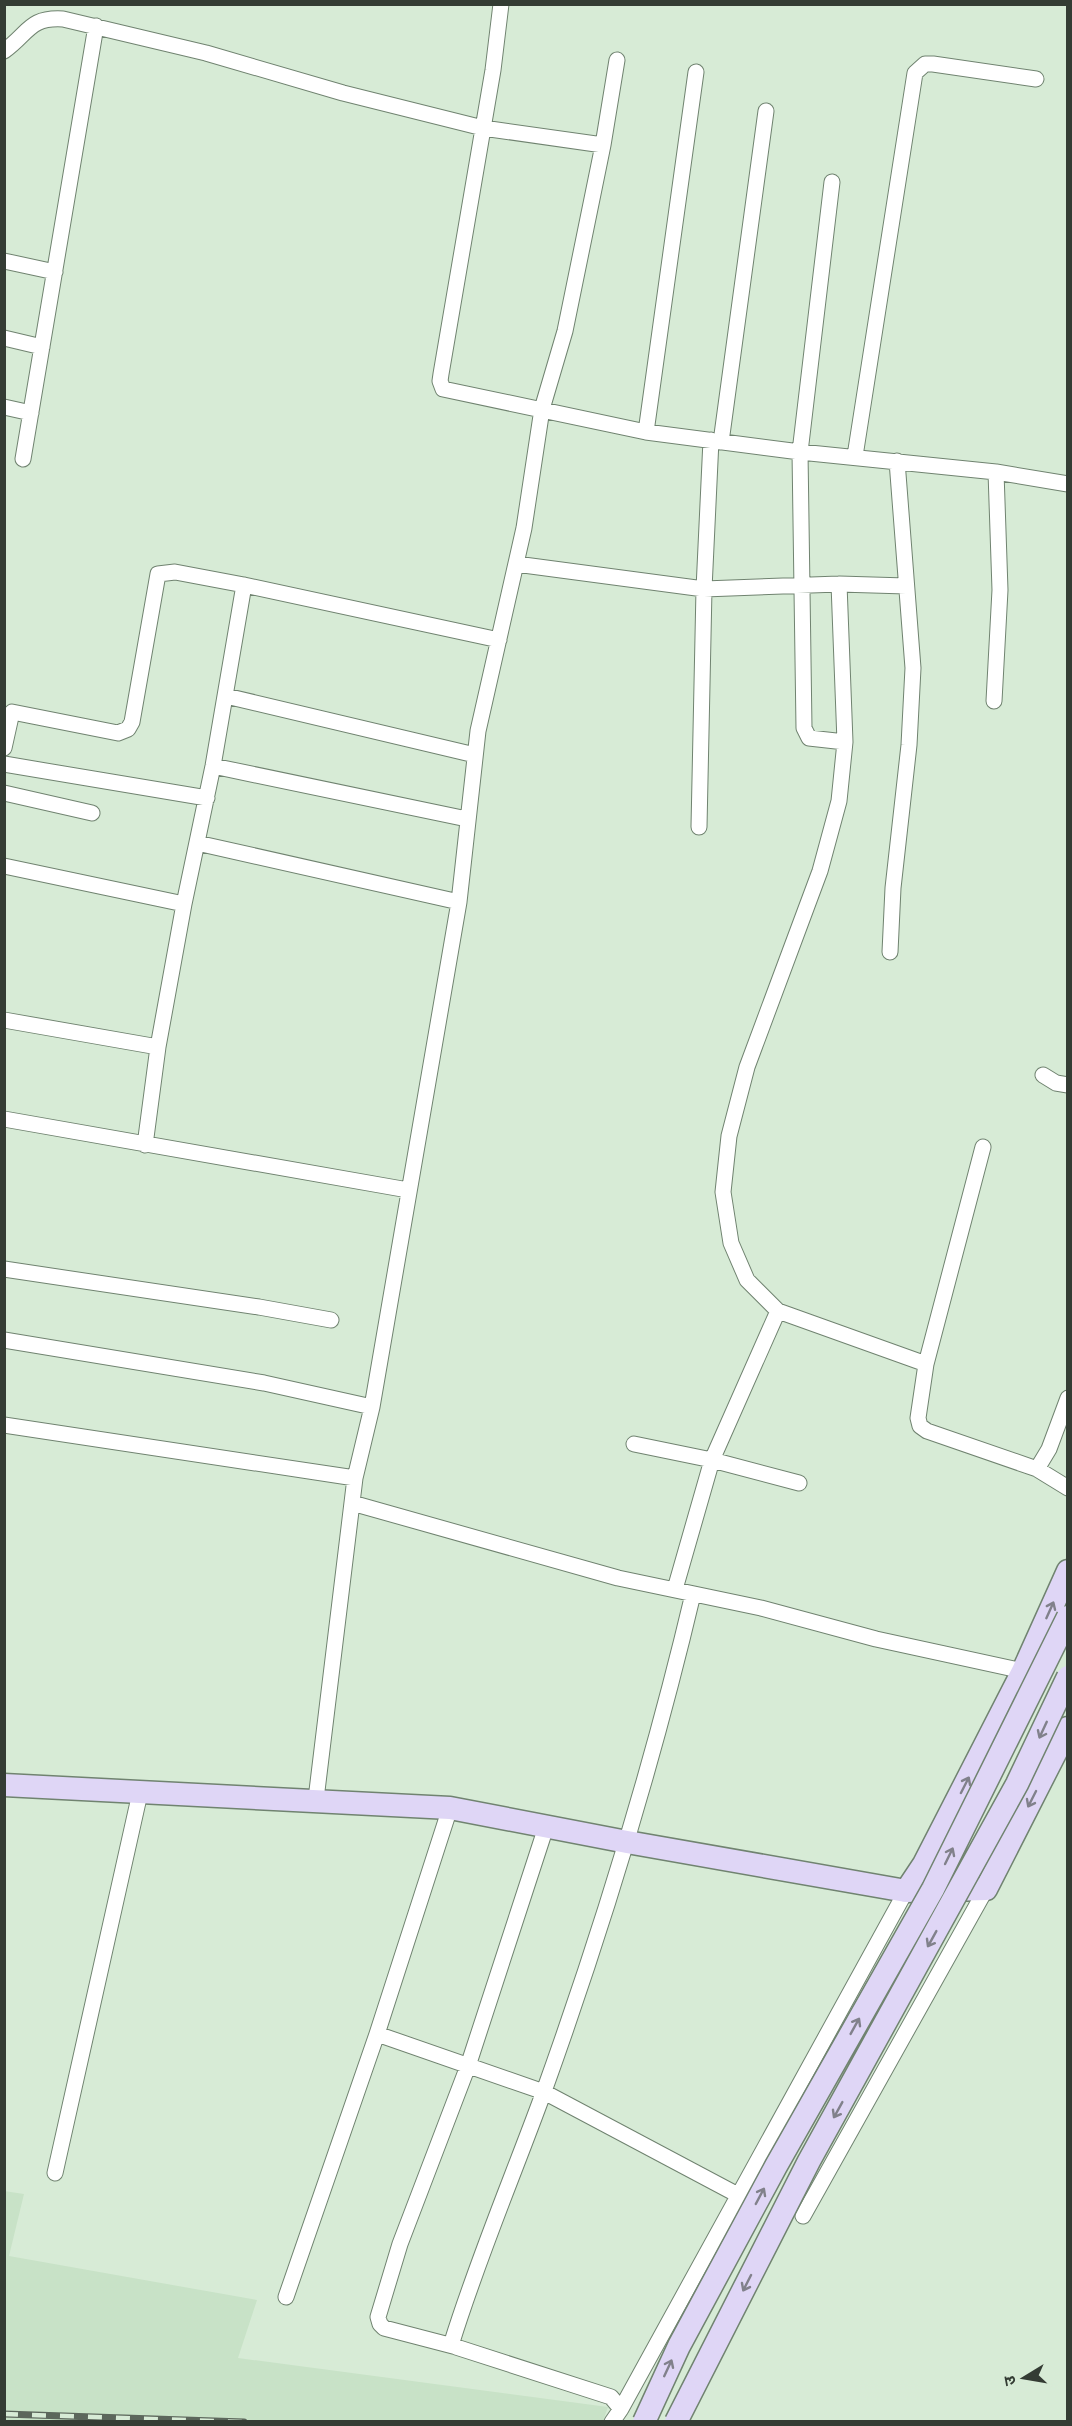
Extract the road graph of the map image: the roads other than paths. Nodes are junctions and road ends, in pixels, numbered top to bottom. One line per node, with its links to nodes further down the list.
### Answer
1 (501, 4): 8 (street)
2 (96, 26): 3 (street); 8 (street); 12 (street)
3 (4, 51)
4 (617, 60): 9 (street)
5 (696, 72): 18 (street)
6 (1036, 80): 21 (street)
7 (766, 111): 19 (street)
8 (483, 128): 9 (street); 16 (street)
9 (603, 145): 16 (street)
10 (832, 182): 20 (street)
11 (4, 261): 12 (street)
12 (55, 272): 14 (street)
13 (4, 338): 14 (street)
14 (42, 347): 17 (street)
15 (4, 407): 17 (street)
16 (542, 409): 18 (street); 26 (street)
17 (31, 413): 22 (street)
18 (646, 432): 19 (street)
19 (716, 441): 20 (street); 31 (street)
20 (800, 452): 21 (street); 29 (street)
21 (855, 456): 23 (street)
22 (23, 459)
23 (897, 461): 24 (street); 30 (street)
24 (996, 472): 25 (street); 34 (street)
25 (1068, 484)
26 (516, 564): 31 (street); 32 (street)
27 (840, 584): 29 (street); 30 (street); 36 (street)
28 (244, 585): 32 (street); 33 (street); 35 (street)
29 (803, 586): 31 (street); 36 (street)
30 (906, 586): 50 (street)
31 (704, 589): 45 (street)
32 (499, 640): 38 (street)
33 (226, 696): 38 (street); 40 (street)
34 (994, 701)
35 (8, 711): 37 (street)
36 (845, 742): 60 (street)
37 (4, 748)
38 (475, 754): 44 (street)
39 (4, 764): 42 (street)
40 (213, 766): 42 (street); 44 (street)
41 (4, 793): 43 (street)
42 (207, 798): 46 (street)
43 (92, 813)
44 (467, 819): 48 (street)
45 (699, 827)
46 (197, 843): 48 (street); 49 (street)
47 (4, 866): 49 (street)
48 (459, 902): 58 (street)
49 (184, 904): 52 (street)
50 (890, 952)
51 (4, 1020): 52 (street)
52 (158, 1047): 56 (street)
53 (1043, 1075): 54 (street)
54 (1068, 1085)
55 (4, 1119): 56 (street)
56 (146, 1145): 58 (street)
57 (983, 1147): 63 (street)
58 (408, 1190): 65 (street)
59 (4, 1269): 61 (street)
60 (778, 1311): 63 (street); 68 (street)
61 (331, 1320)
62 (4, 1340): 65 (street)
63 (926, 1364): 69 (street)
64 (1068, 1398): 69 (street)
65 (372, 1407): 70 (street)
66 (4, 1425): 70 (street)
67 (634, 1444): 68 (street)
68 (712, 1460): 71 (street); 75 (street)
69 (1036, 1469): 72 (street)
70 (355, 1478): 73 (street)
71 (799, 1483)
72 (1068, 1488)
73 (352, 1503): 75 (street); 83 (street)
74 (1068, 1571): 78 (main road, one-way to 74)
75 (675, 1589): 76 (street)
76 (693, 1594): 78 (street); 86 (street)
77 (1068, 1617): 98 (main road, one-way to 77, bridge)
78 (1023, 1671): 88 (main road, one-way to 78)
79 (1068, 1677): 99 (main road, one-way to 99, bridge)
80 (1068, 1728): 87 (main road, one-way to 87)
81 (4, 1785): 82 (main road)
82 (140, 1793): 83 (main road); 92 (street)
83 (316, 1799): 84 (main road)
84 (450, 1808): 85 (main road); 89 (street)
85 (546, 1827): 86 (main road); 90 (street)
86 (627, 1842): 88 (main road); 91 (street)
87 (986, 1889): 88 (main road); 94 (street)
88 (906, 1891): 93 (street)
89 (377, 2034): 90 (street); 95 (street)
90 (468, 2066): 91 (street); 96 (street)
91 (544, 2092): 93 (street); 96 (street)
92 (55, 2173)
93 (738, 2195): 97 (street)
94 (802, 2216)
95 (286, 2297)
96 (453, 2346): 97 (street)
97 (616, 2415)
98 (644, 2421)
99 (676, 2421)

